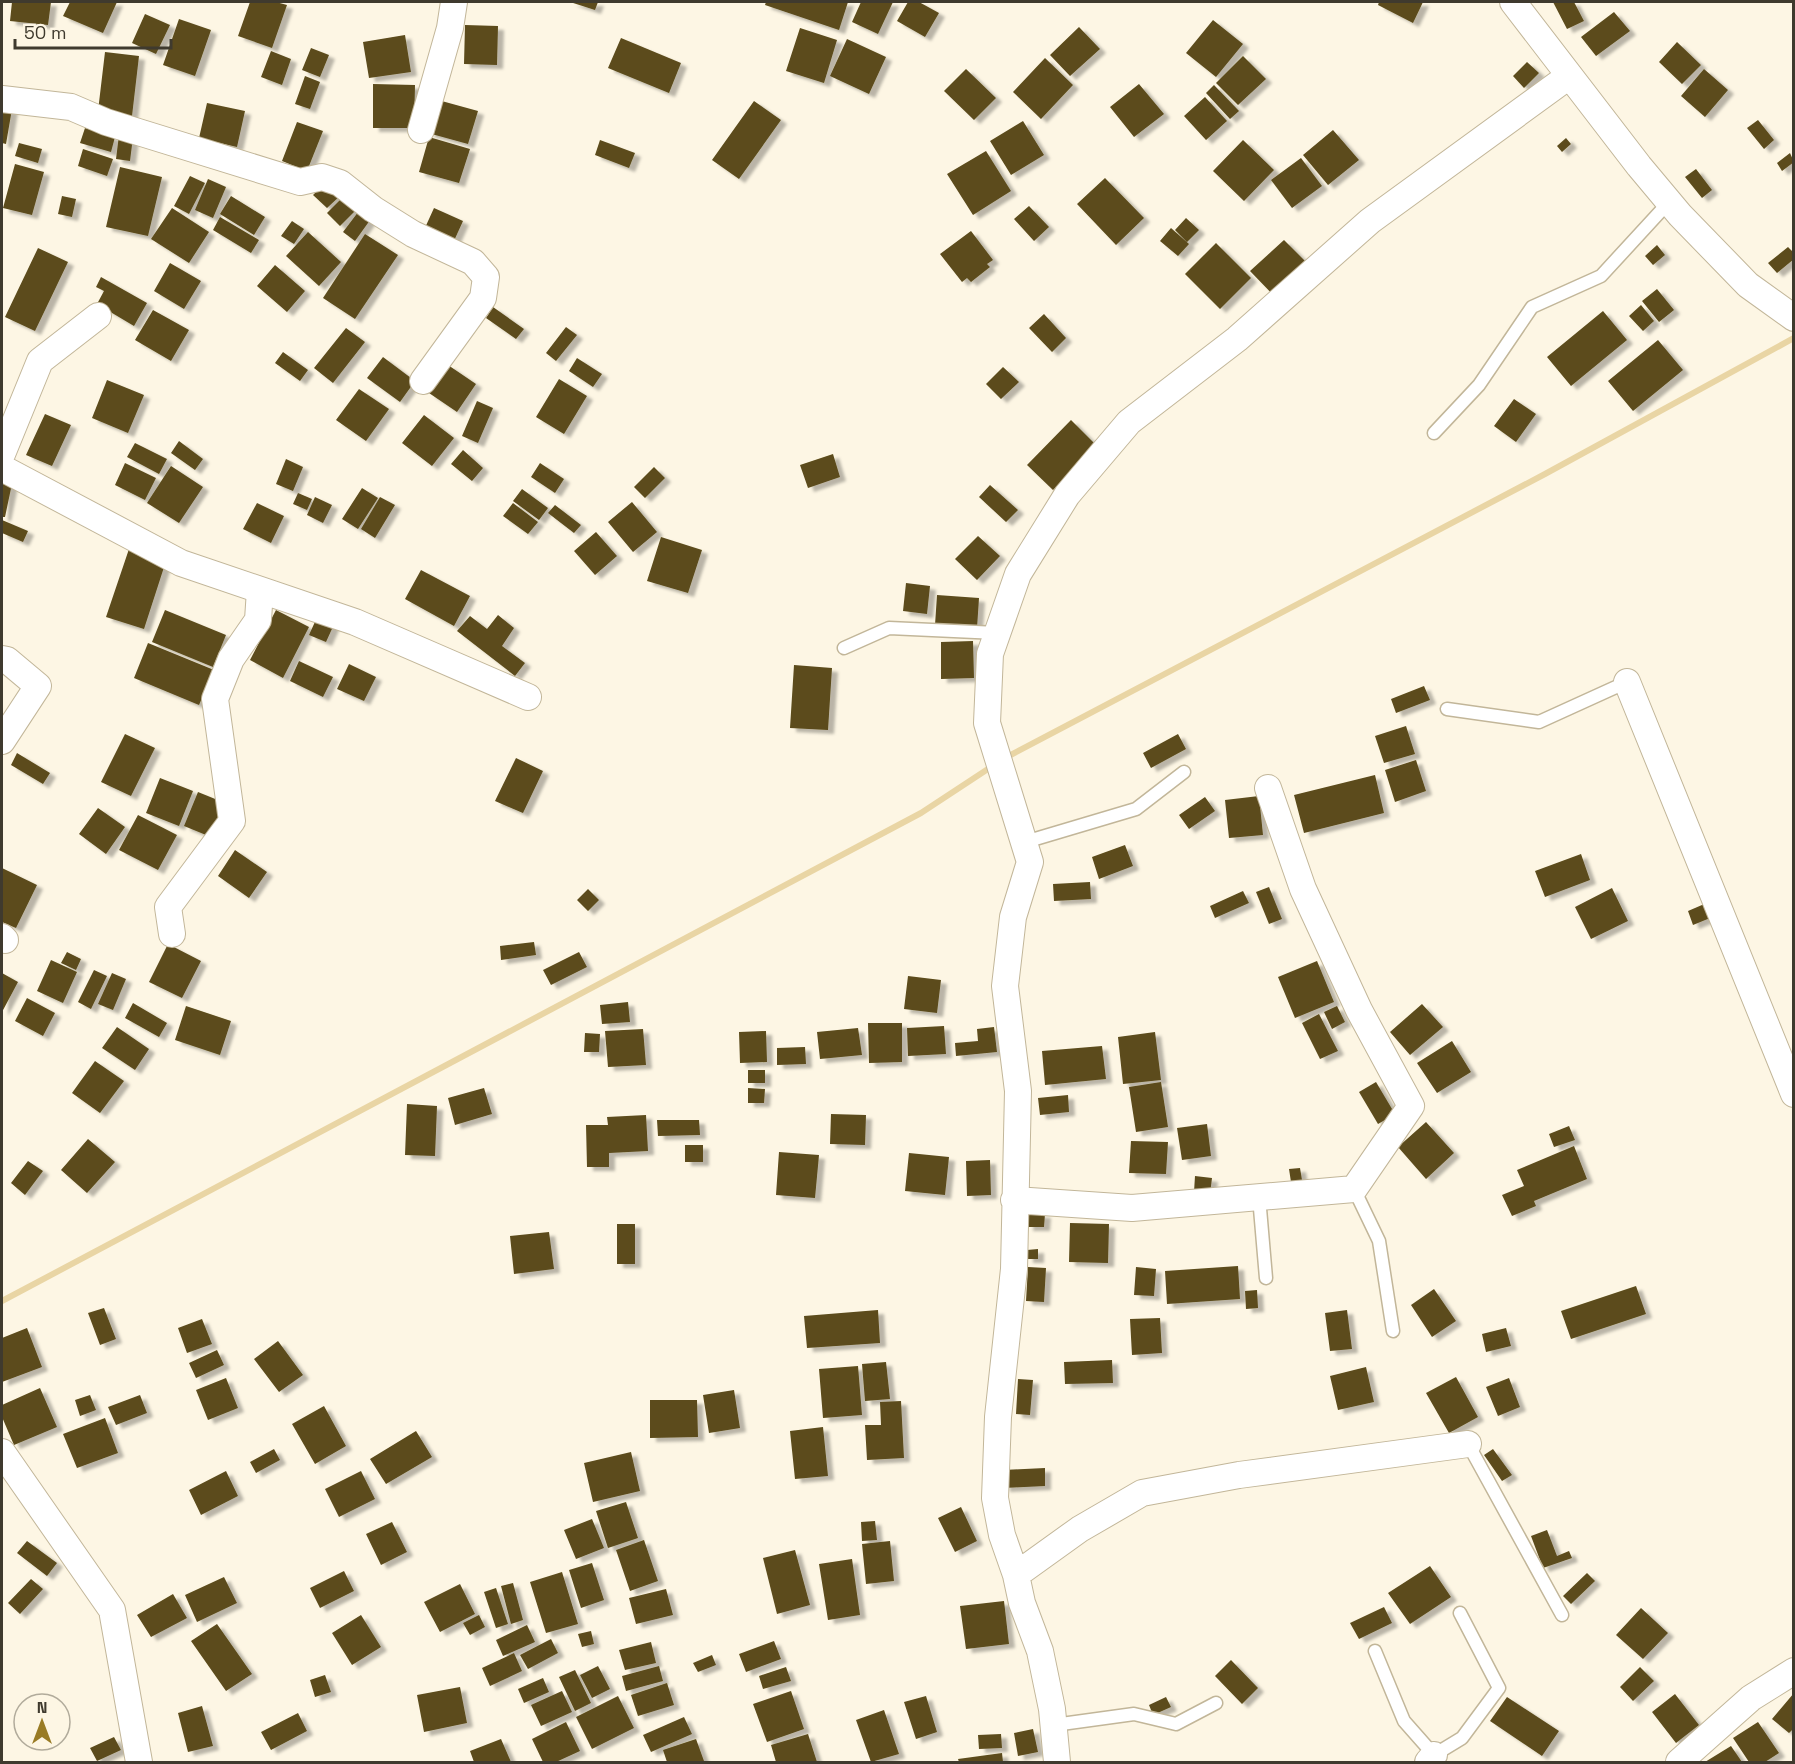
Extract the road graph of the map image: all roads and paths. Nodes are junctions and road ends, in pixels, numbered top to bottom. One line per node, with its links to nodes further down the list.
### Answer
1 (454, 2): 5 (street)
2 (1513, 2): 3 (street)
3 (1569, 76): 6 (street); 14 (street)
4 (2, 99): 9 (street)
5 (421, 130)
6 (1669, 202): 8 (street); 10 (lane)
7 (98, 316): 11 (street)
8 (1794, 318)
9 (423, 381)
10 (1434, 433)
11 (2, 454)
12 (2, 468): 13 (street)
13 (260, 590): 18 (street); 24 (street)
14 (997, 633): 15 (lane); 23 (street)
15 (844, 648)
16 (2, 659): 20 (street)
17 (1628, 682): 19 (lane); 25 (street)
18 (528, 697)
19 (1447, 709)
20 (2, 741)
21 (1184, 772): 23 (lane)
22 (1268, 788): 26 (street)
23 (1025, 842): 28 (street)
24 (172, 934)
25 (1794, 1094)
26 (1354, 1189): 27 (street); 30 (lane)
27 (1259, 1197): 28 (street); 29 (lane)
28 (1014, 1200): 33 (street)
29 (1266, 1278)
30 (1393, 1331)
31 (1468, 1444): 33 (street); 35 (lane)
32 (2, 1452): 41 (street)
33 (1016, 1575): 39 (street)
34 (1460, 1613): 40 (lane)
35 (1562, 1615)
36 (1375, 1651): 40 (lane)
37 (1794, 1671): 43 (street)
38 (1216, 1703): 39 (lane)
39 (1054, 1725): 42 (street)
40 (1431, 1759)
41 (139, 1762)
42 (1057, 1762)
43 (1679, 1762)

